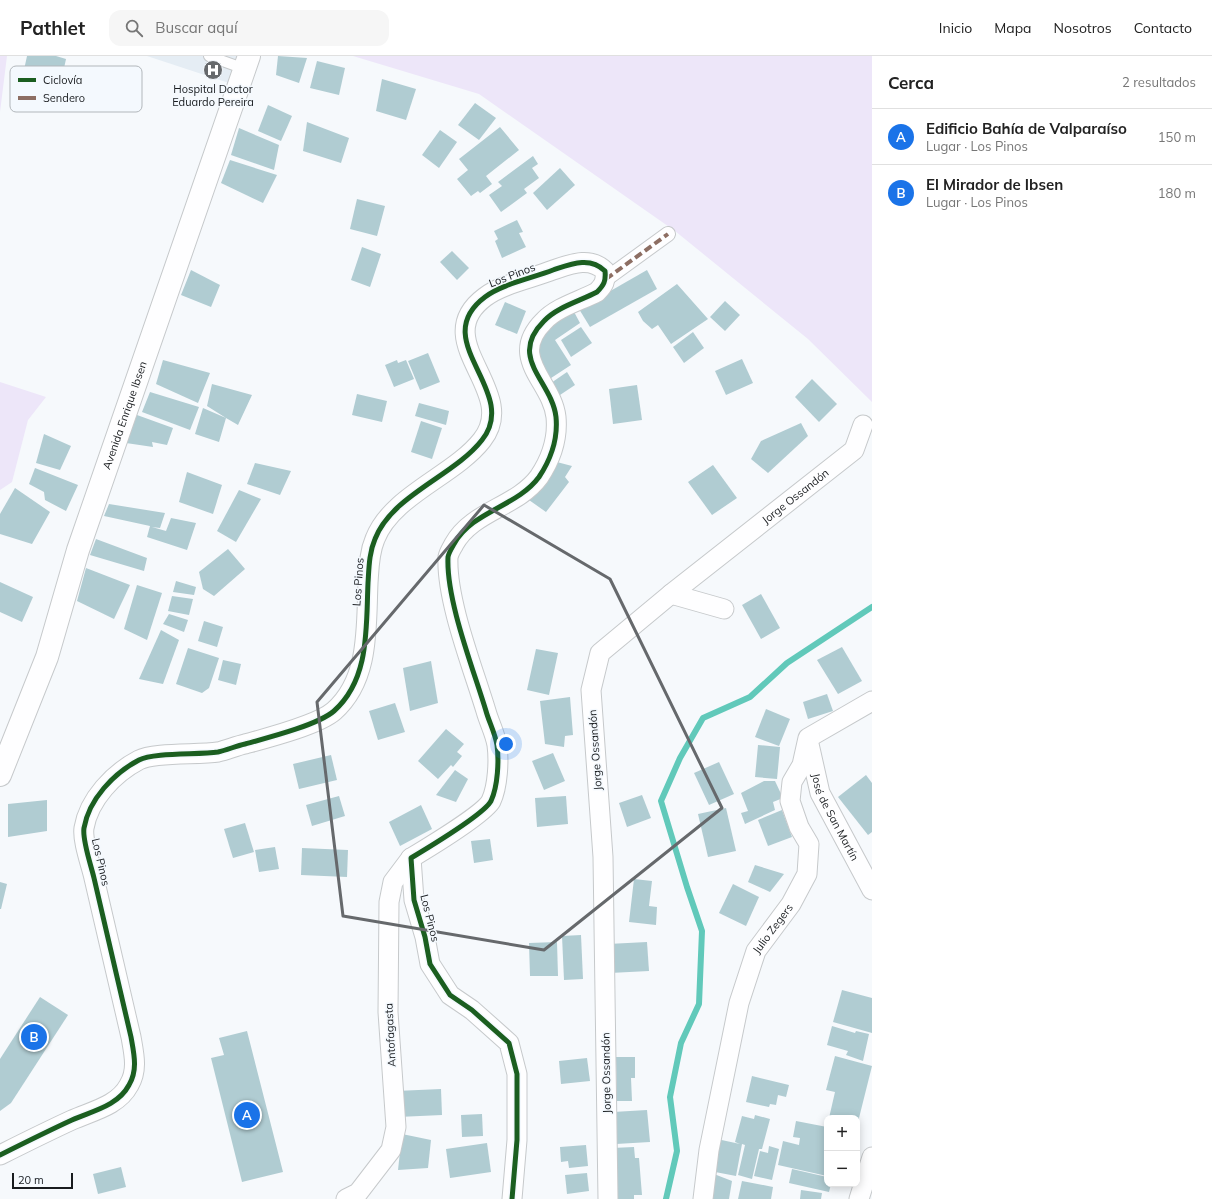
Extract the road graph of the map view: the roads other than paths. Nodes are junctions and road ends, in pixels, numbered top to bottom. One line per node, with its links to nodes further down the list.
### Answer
1 (209, 56): 2 (lane)
2 (247, 62): 10 (street, Avenida Enrique Ibsen)
3 (668, 234): 4 (street)
4 (606, 279): 11 (street); 13 (street, Los Pinos)
5 (863, 425): 6 (street, Jorge Ossandón)
6 (671, 594): 7 (street); 17 (street, Jorge Ossandón)
7 (724, 609)
8 (872, 701): 9 (street)
9 (808, 738): 12 (street, José de San Martín); 18 (street, Julio Zegers)
10 (0, 775)
11 (411, 858): 15 (street, Antofagasta); 16 (street, Los Pinos)
12 (872, 890)
13 (0, 1155)
14 (872, 1157): 19 (street)
15 (346, 1199)
16 (512, 1199)
17 (608, 1199)
18 (702, 1199)
19 (859, 1199)

